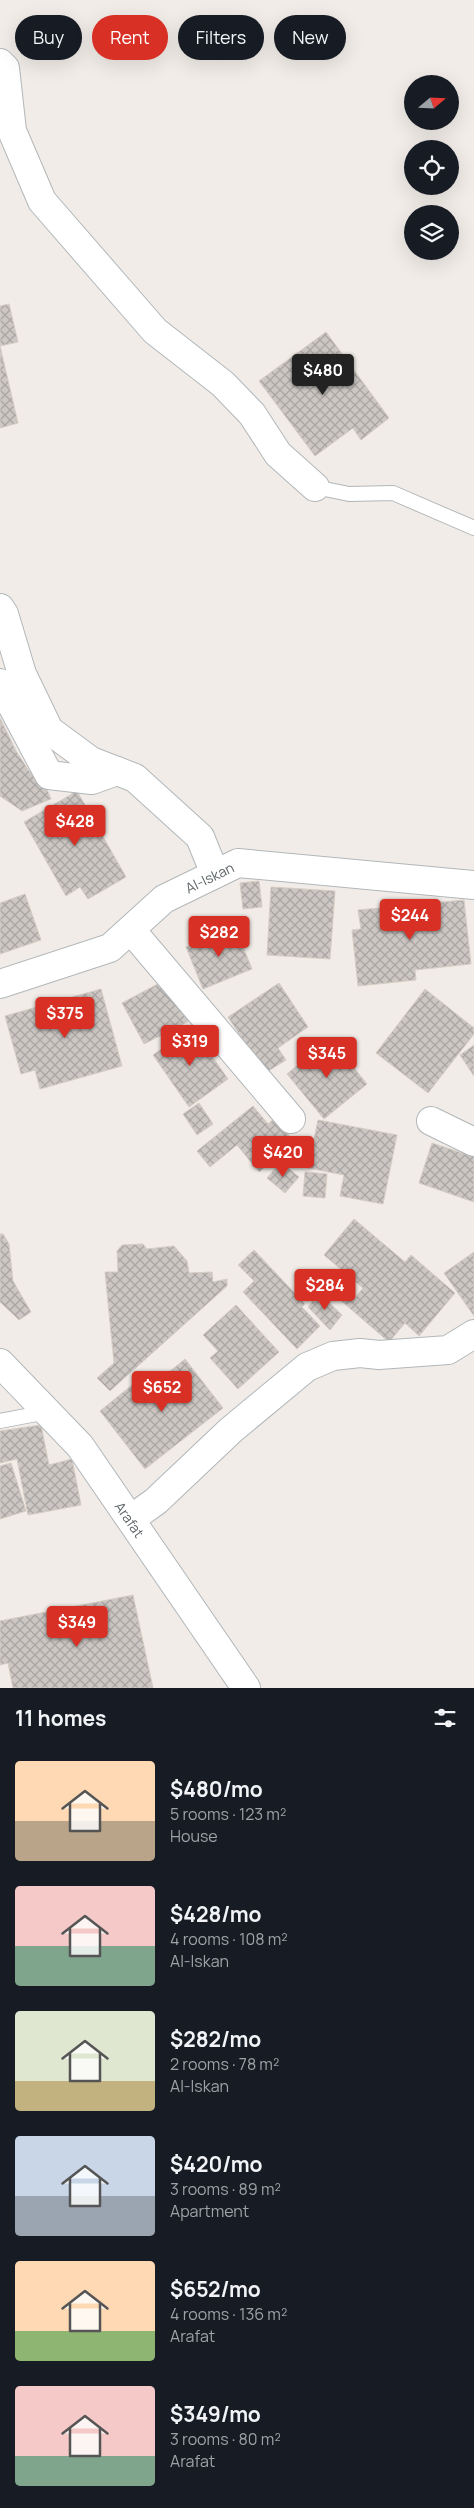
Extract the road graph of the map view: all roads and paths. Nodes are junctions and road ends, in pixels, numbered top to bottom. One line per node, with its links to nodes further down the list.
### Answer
1 (0, 63): 2 (street)
2 (315, 487): 3 (lane)
3 (474, 528)
4 (0, 608): 6 (street)
5 (0, 683): 6 (street)
6 (117, 771): 7 (street)
7 (215, 874): 8 (street, Al-Iskan); 9 (street, Al-Iskan)
8 (474, 885)
9 (130, 930): 10 (street, Al-Iskan); 11 (street)
10 (0, 984)
11 (291, 1120)
12 (431, 1121): 13 (street)
13 (474, 1142)
14 (474, 1334): 18 (street)
15 (0, 1363): 16 (street, Arafat)
16 (46, 1412): 17 (lane); 18 (street, Arafat)
17 (0, 1421)
18 (131, 1519): 19 (street, Arafat)
19 (246, 1688)

